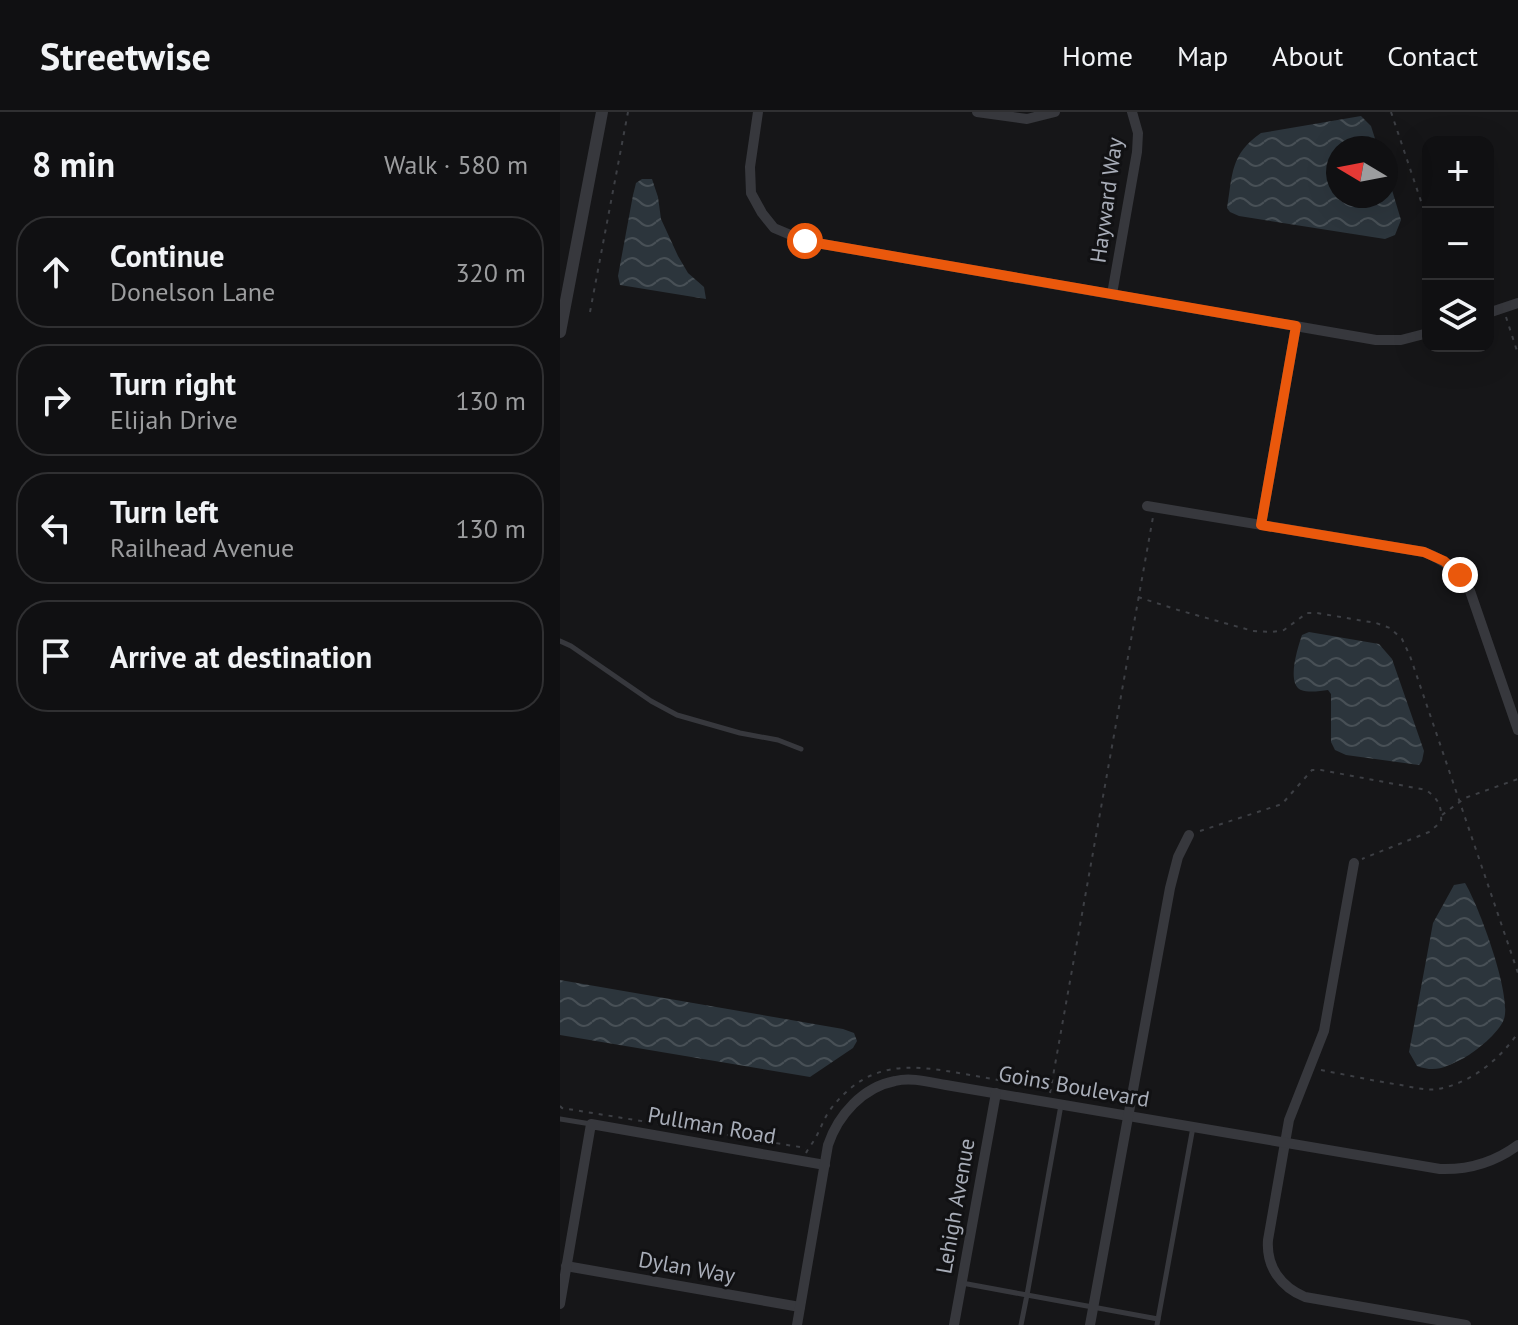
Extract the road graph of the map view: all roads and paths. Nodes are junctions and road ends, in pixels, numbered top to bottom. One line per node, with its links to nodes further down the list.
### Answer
1 (602, 112): 15 (street)
2 (628, 112): 13 (path)
3 (758, 112): 9 (street)
4 (977, 112): 5 (street)
5 (1055, 112)
6 (1132, 112): 9 (street, Hayward Way)
7 (1391, 112): 8 (path)
8 (1423, 208)
9 (1112, 294): 14 (street)
10 (1518, 303): 11 (street)
11 (1503, 308): 12 (street); 17 (path)
12 (1494, 311)
13 (590, 312)
14 (1296, 326): 16 (street); 19 (street)
15 (560, 332)
16 (1422, 335)
17 (1518, 354)
18 (1151, 507): 19 (street); 20 (path)
19 (1261, 525): 22 (street)
20 (1138, 597): 25 (path); 33 (path)
21 (560, 641): 23 (lane)
22 (1518, 730)
23 (801, 749)
24 (1518, 779): 25 (path)
25 (1460, 801): 26 (path); 29 (path)
26 (1441, 816): 27 (path); 28 (path)
27 (1189, 835): 36 (street)
28 (1354, 863): 31 (street)
29 (1518, 973)
30 (1518, 1033): 31 (path)
31 (1311, 1067): 40 (street)
32 (996, 1093): 33 (street, Goins Boulevard); 43 (street, Goins Boulevard); 45 (street, Lehigh Avenue)
33 (1048, 1102): 34 (street, Goins Boulevard)
34 (1061, 1105): 36 (street, Goins Boulevard); 46 (lane)
35 (560, 1106): 42 (path)
36 (1128, 1116): 39 (street, Goins Boulevard); 49 (street)
37 (560, 1119): 38 (lane)
38 (591, 1124): 43 (street, Pullman Road); 44 (street)
39 (1193, 1127): 40 (street, Goins Boulevard); 50 (lane)
40 (1285, 1143): 41 (street, Goins Boulevard); 55 (street)
41 (1518, 1145)
42 (807, 1149)
43 (825, 1165): 48 (street, Goins Boulevard)
44 (566, 1266): 47 (street); 48 (street, Dylan Way)
45 (962, 1283): 46 (lane); 52 (street, Lehigh Avenue)
46 (1027, 1295): 49 (lane); 53 (lane)
47 (560, 1304)
48 (800, 1307): 51 (street, Goins Boulevard)
49 (1094, 1307): 50 (lane); 54 (street)
50 (1158, 1322)
51 (797, 1325)
52 (954, 1325)
53 (1021, 1325)
54 (1090, 1325)
55 (1466, 1325)

